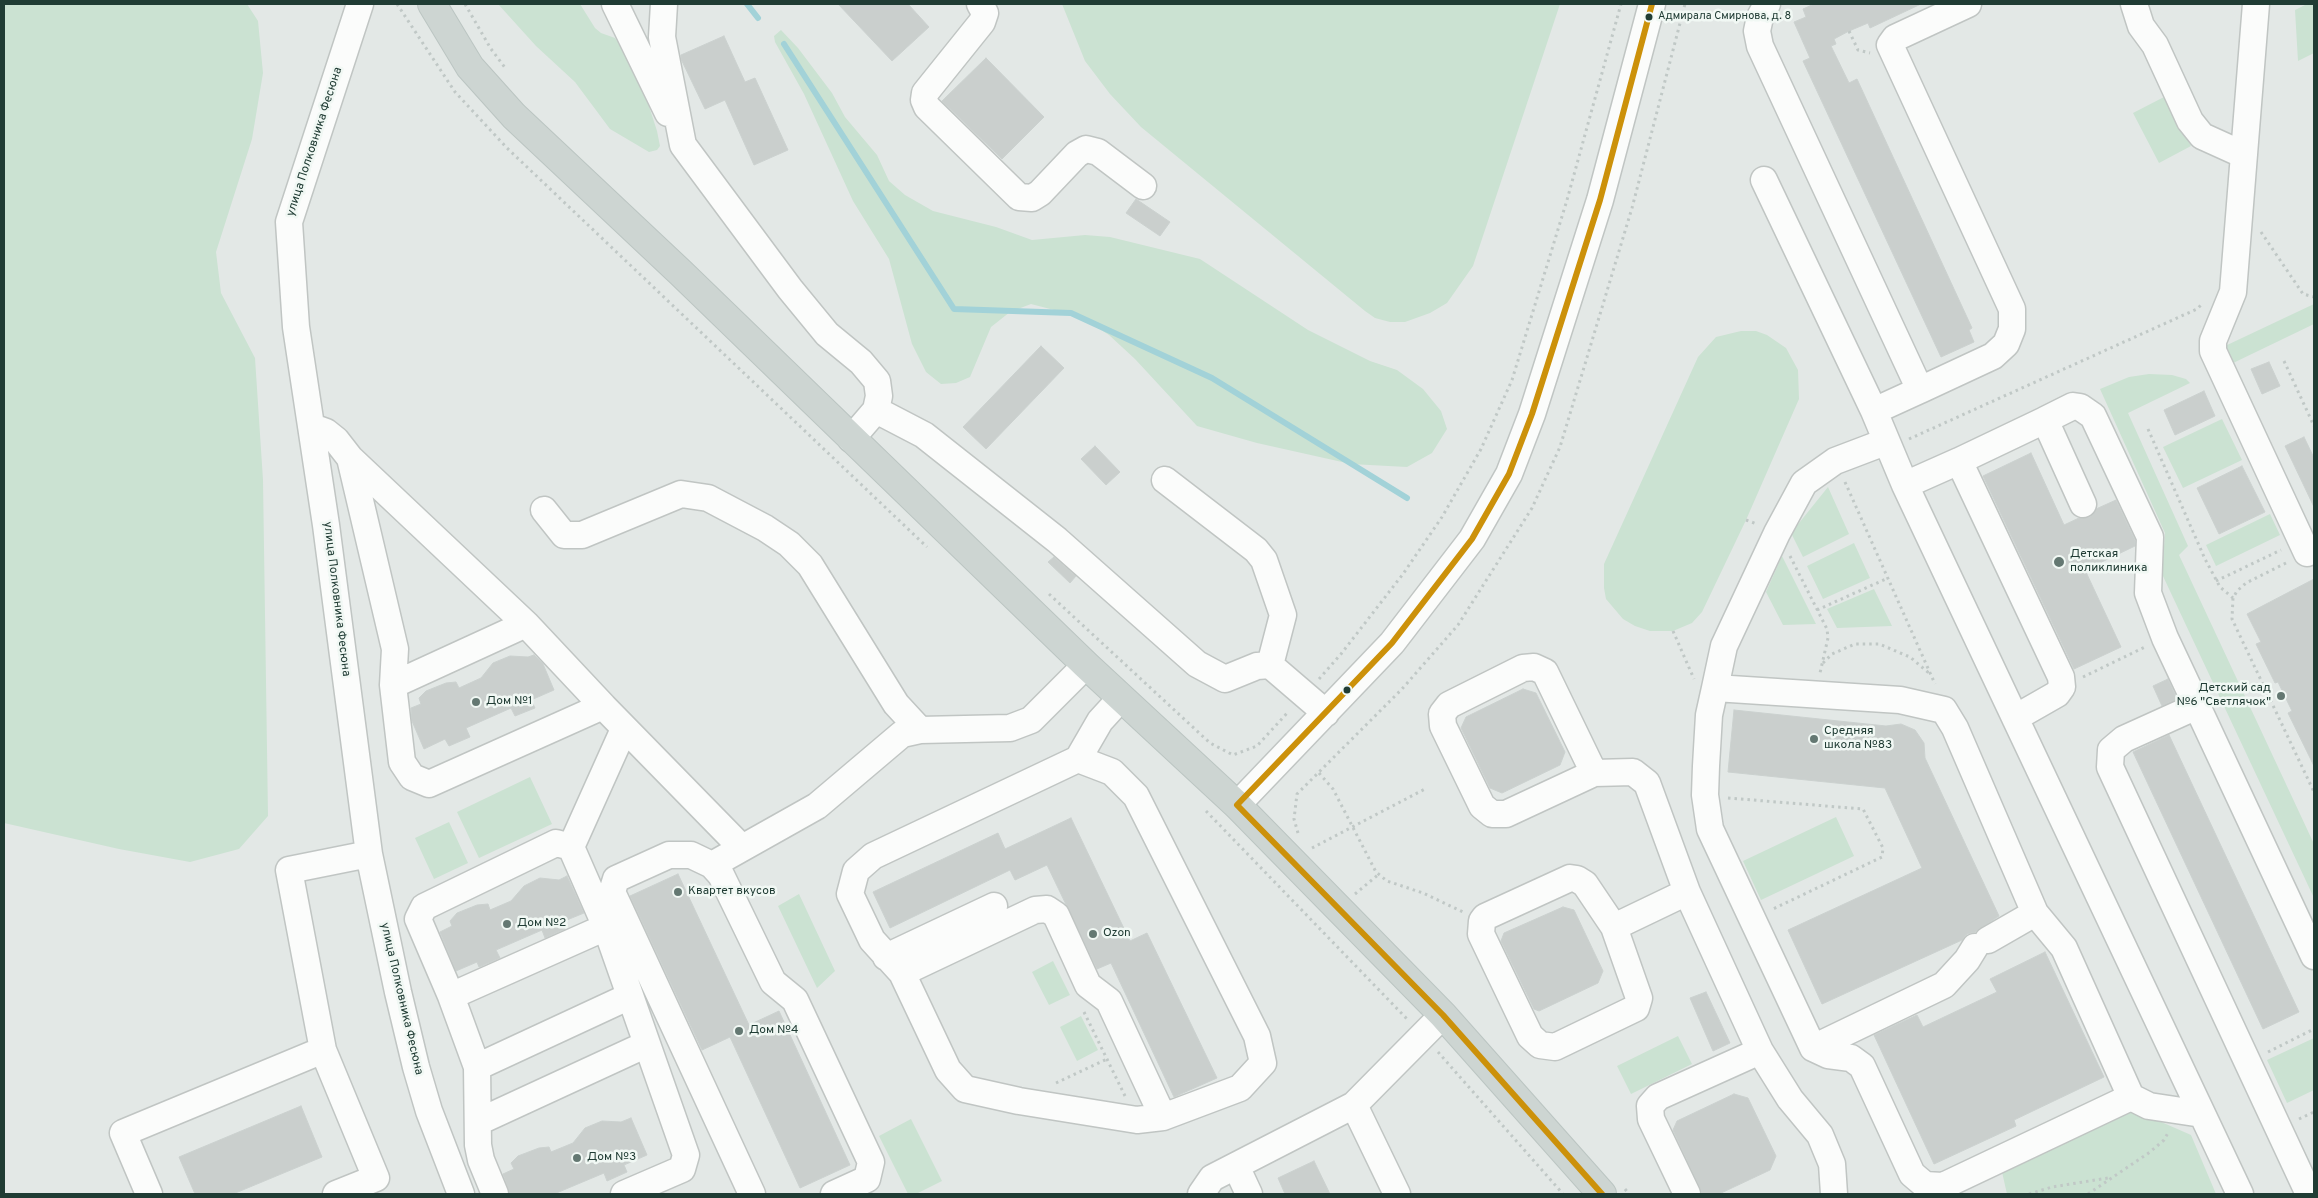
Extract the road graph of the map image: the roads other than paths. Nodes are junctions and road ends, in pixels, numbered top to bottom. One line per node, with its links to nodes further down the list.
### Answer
1 (360, 4): 19 (street, улица Полковника Фесюна)
2 (432, 4): 20 (main road)
3 (615, 4): 11 (street)
4 (664, 4): 11 (street)
5 (980, 4): 14 (street)
6 (1652, 4): 37 (street)
7 (1767, 4): 15 (street)
8 (1968, 4): 15 (street)
9 (2134, 4): 12 (street)
10 (2256, 4): 12 (street)
11 (683, 145): 16 (street)
12 (2244, 155): 28 (street)
13 (1764, 180): 17 (street)
14 (1143, 186)
15 (1920, 390): 17 (street)
16 (876, 410): 20 (street); 31 (street)
17 (1874, 412): 21 (street)
18 (2045, 420): 23 (street); 26 (street); 36 (street)
19 (312, 427): 22 (street); 46 (street, улица Полковника Фесюна)
20 (851, 440): 30 (main road)
21 (1887, 445): 25 (street); 33 (street)
22 (350, 458): 29 (street); 32 (street)
23 (1959, 461): 25 (street); 38 (street)
24 (1165, 480): 31 (street)
25 (1906, 485): 38 (street)
26 (2083, 504)
27 (544, 510): 40 (street)
28 (2304, 546)
29 (526, 624): 32 (street); 35 (street)
30 (1086, 665): 34 (main road); 40 (street)
31 (1270, 665): 37 (street)
32 (393, 685): 35 (street)
33 (1705, 685): 50 (street); 59 (street)
34 (1121, 698): 41 (street); 43 (main road)
35 (603, 706): 39 (street)
36 (2197, 706): 53 (street); 83 (street)
37 (1326, 713): 43 (street)
38 (2015, 718): 65 (street)
39 (624, 729): 44 (street); 45 (street)
40 (920, 730): 45 (street)
41 (1078, 759): 54 (street); 66 (street)
42 (1594, 773): 42 (street); 48 (street)
43 (1236, 805): 57 (main road)
44 (570, 847): 51 (street); 55 (street)
45 (742, 848): 47 (street)
46 (369, 854): 60 (street); 71 (street, улица Полковника Фесюна)
47 (712, 865): 74 (street); 75 (street)
48 (1687, 892): 52 (street); 61 (street)
49 (994, 906): 54 (street)
50 (2035, 913): 59 (street); 63 (street)
51 (606, 927): 55 (street); 56 (street)
52 (1614, 927): 52 (street)
53 (2314, 956)
54 (894, 965): 66 (street); 66 (street)
55 (451, 996): 62 (street)
56 (630, 996): 58 (street); 62 (street)
57 (1443, 1015): 64 (street); 79 (main road)
58 (647, 1044): 67 (street); 73 (street)
59 (1813, 1048): 63 (street)
60 (323, 1050): 69 (street); 70 (street)
61 (1760, 1052): 80 (street); 81 (street)
62 (477, 1067): 67 (street)
63 (2130, 1097): 65 (street)
64 (1354, 1106): 68 (street); 78 (street)
65 (2191, 1113): 82 (street)
66 (1163, 1117)
67 (478, 1122): 72 (street)
68 (1236, 1166): 76 (street); 77 (street)
69 (149, 1194)
70 (336, 1194)
71 (461, 1194)
72 (495, 1194)
73 (624, 1194)
74 (752, 1194)
75 (834, 1194)
76 (1201, 1194)
77 (1249, 1194)
78 (1397, 1194)
79 (1602, 1194)
80 (1687, 1194)
81 (1834, 1194)
82 (2240, 1194)
83 (2309, 1194)

